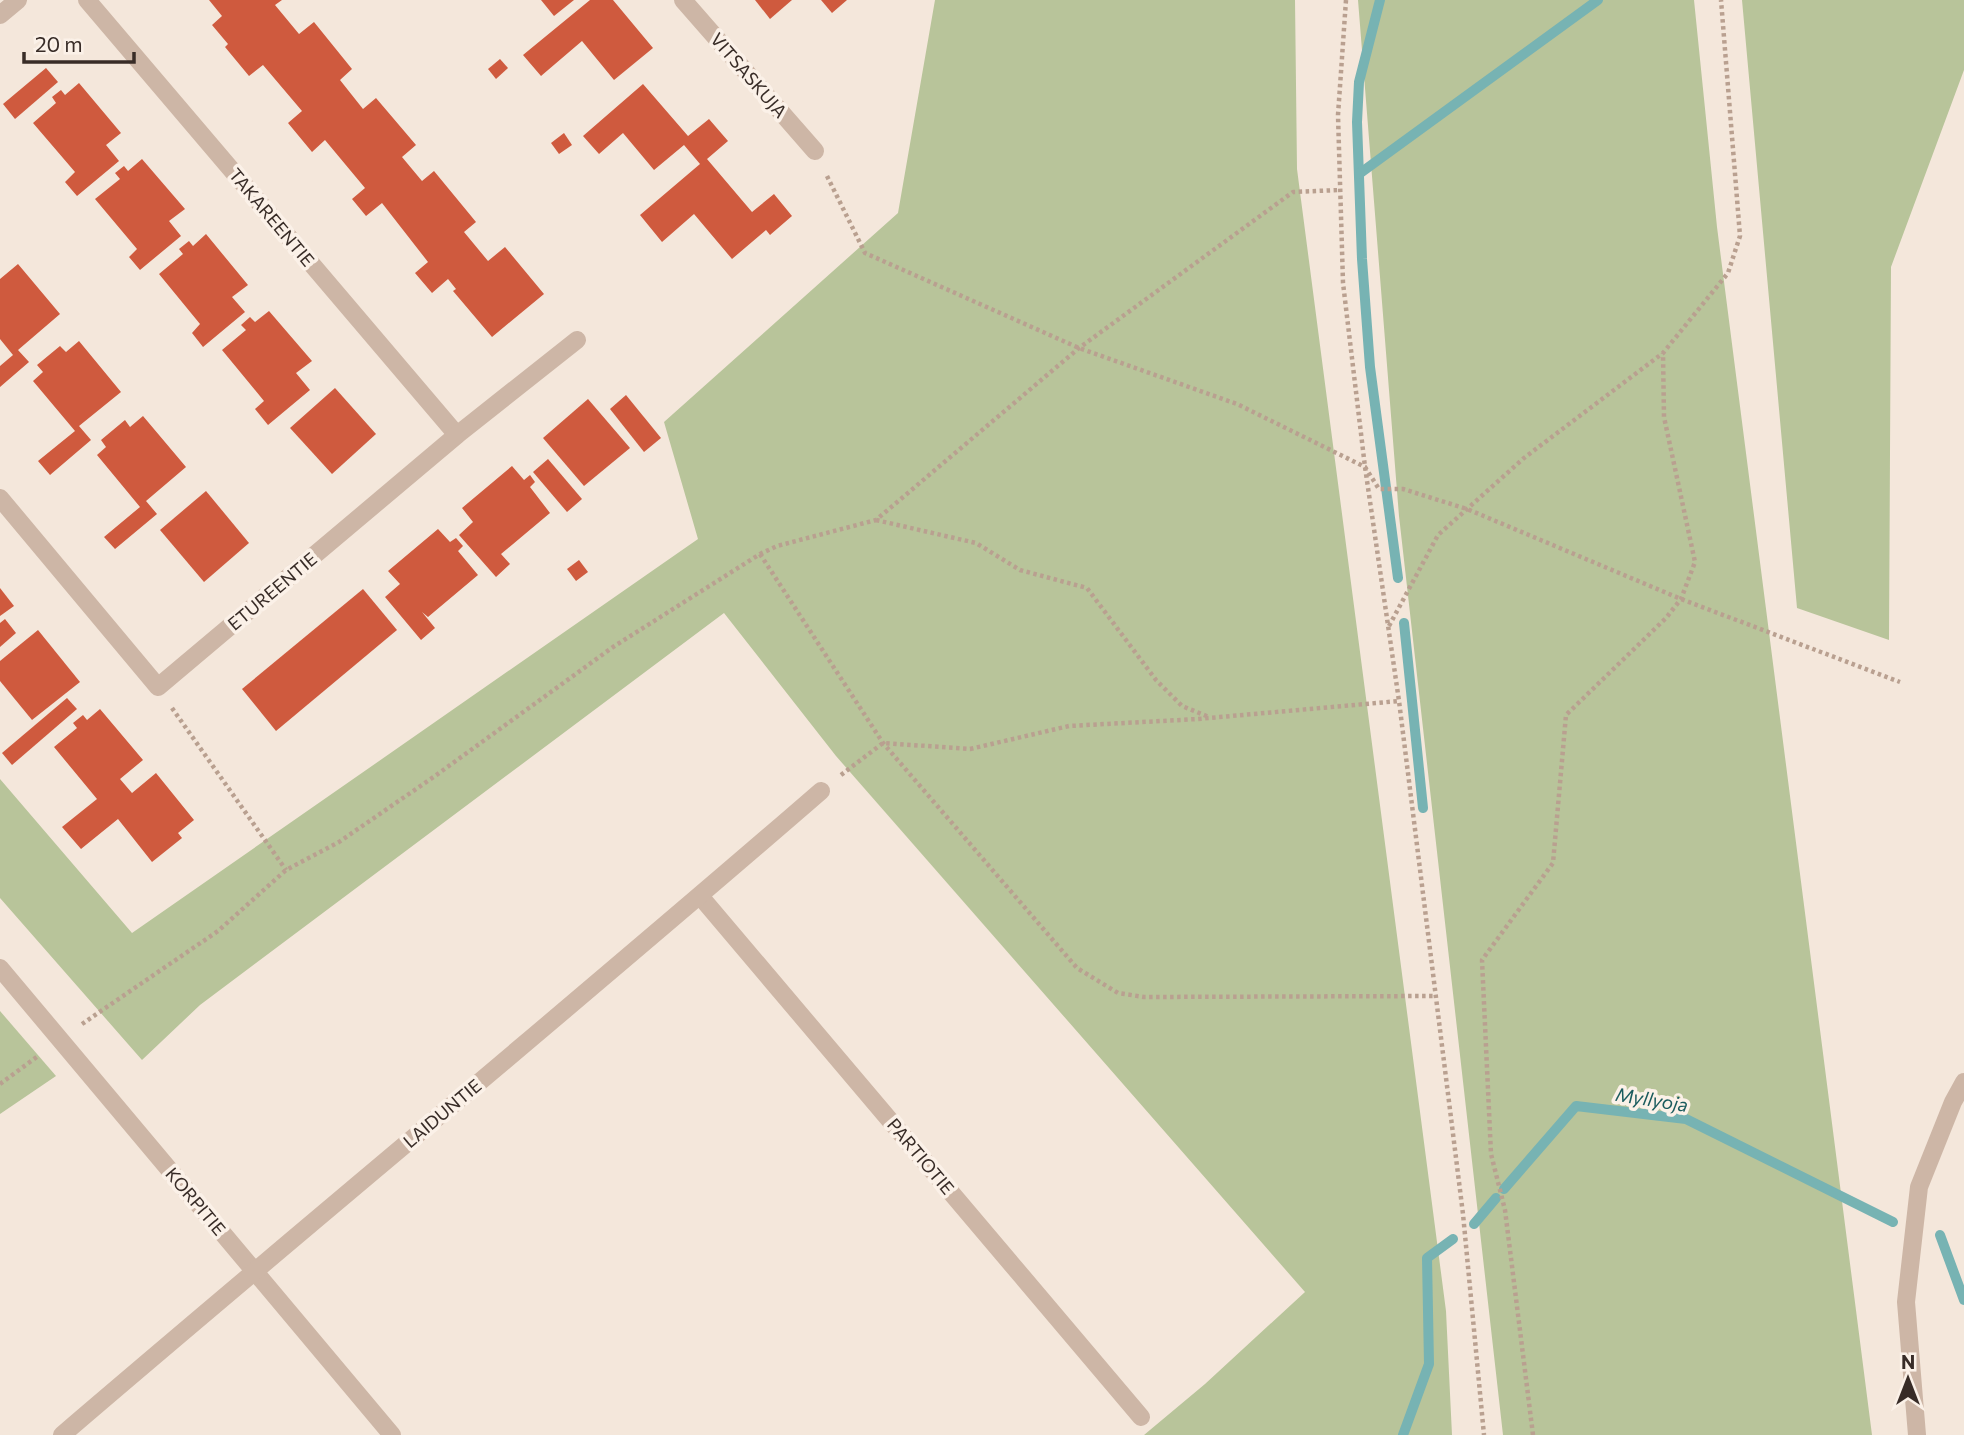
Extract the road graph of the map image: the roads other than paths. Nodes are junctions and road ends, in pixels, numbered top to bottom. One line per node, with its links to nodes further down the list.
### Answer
1 (18, 0): 4 (street)
2 (88, 0): 7 (street, TAKAREENTIE)
3 (683, 0): 5 (street, VITSASKUJA)
4 (0, 15)
5 (815, 151)
6 (577, 340): 7 (street, ETUREENTIE)
7 (457, 435): 8 (street, ETUREENTIE)
8 (0, 498)
9 (821, 791): 10 (street, LAIDUNTIE)
10 (700, 896): 13 (street, LAIDUNTIE); 14 (street, PARTIOTIE)
11 (0, 968): 13 (street, KORPITIE)
12 (1964, 1082): 17 (street)
13 (254, 1270): 15 (street, LAIDUNTIE); 16 (street, KORPITIE)
14 (1141, 1417)
15 (62, 1435)
16 (392, 1435)
17 (1917, 1435)

